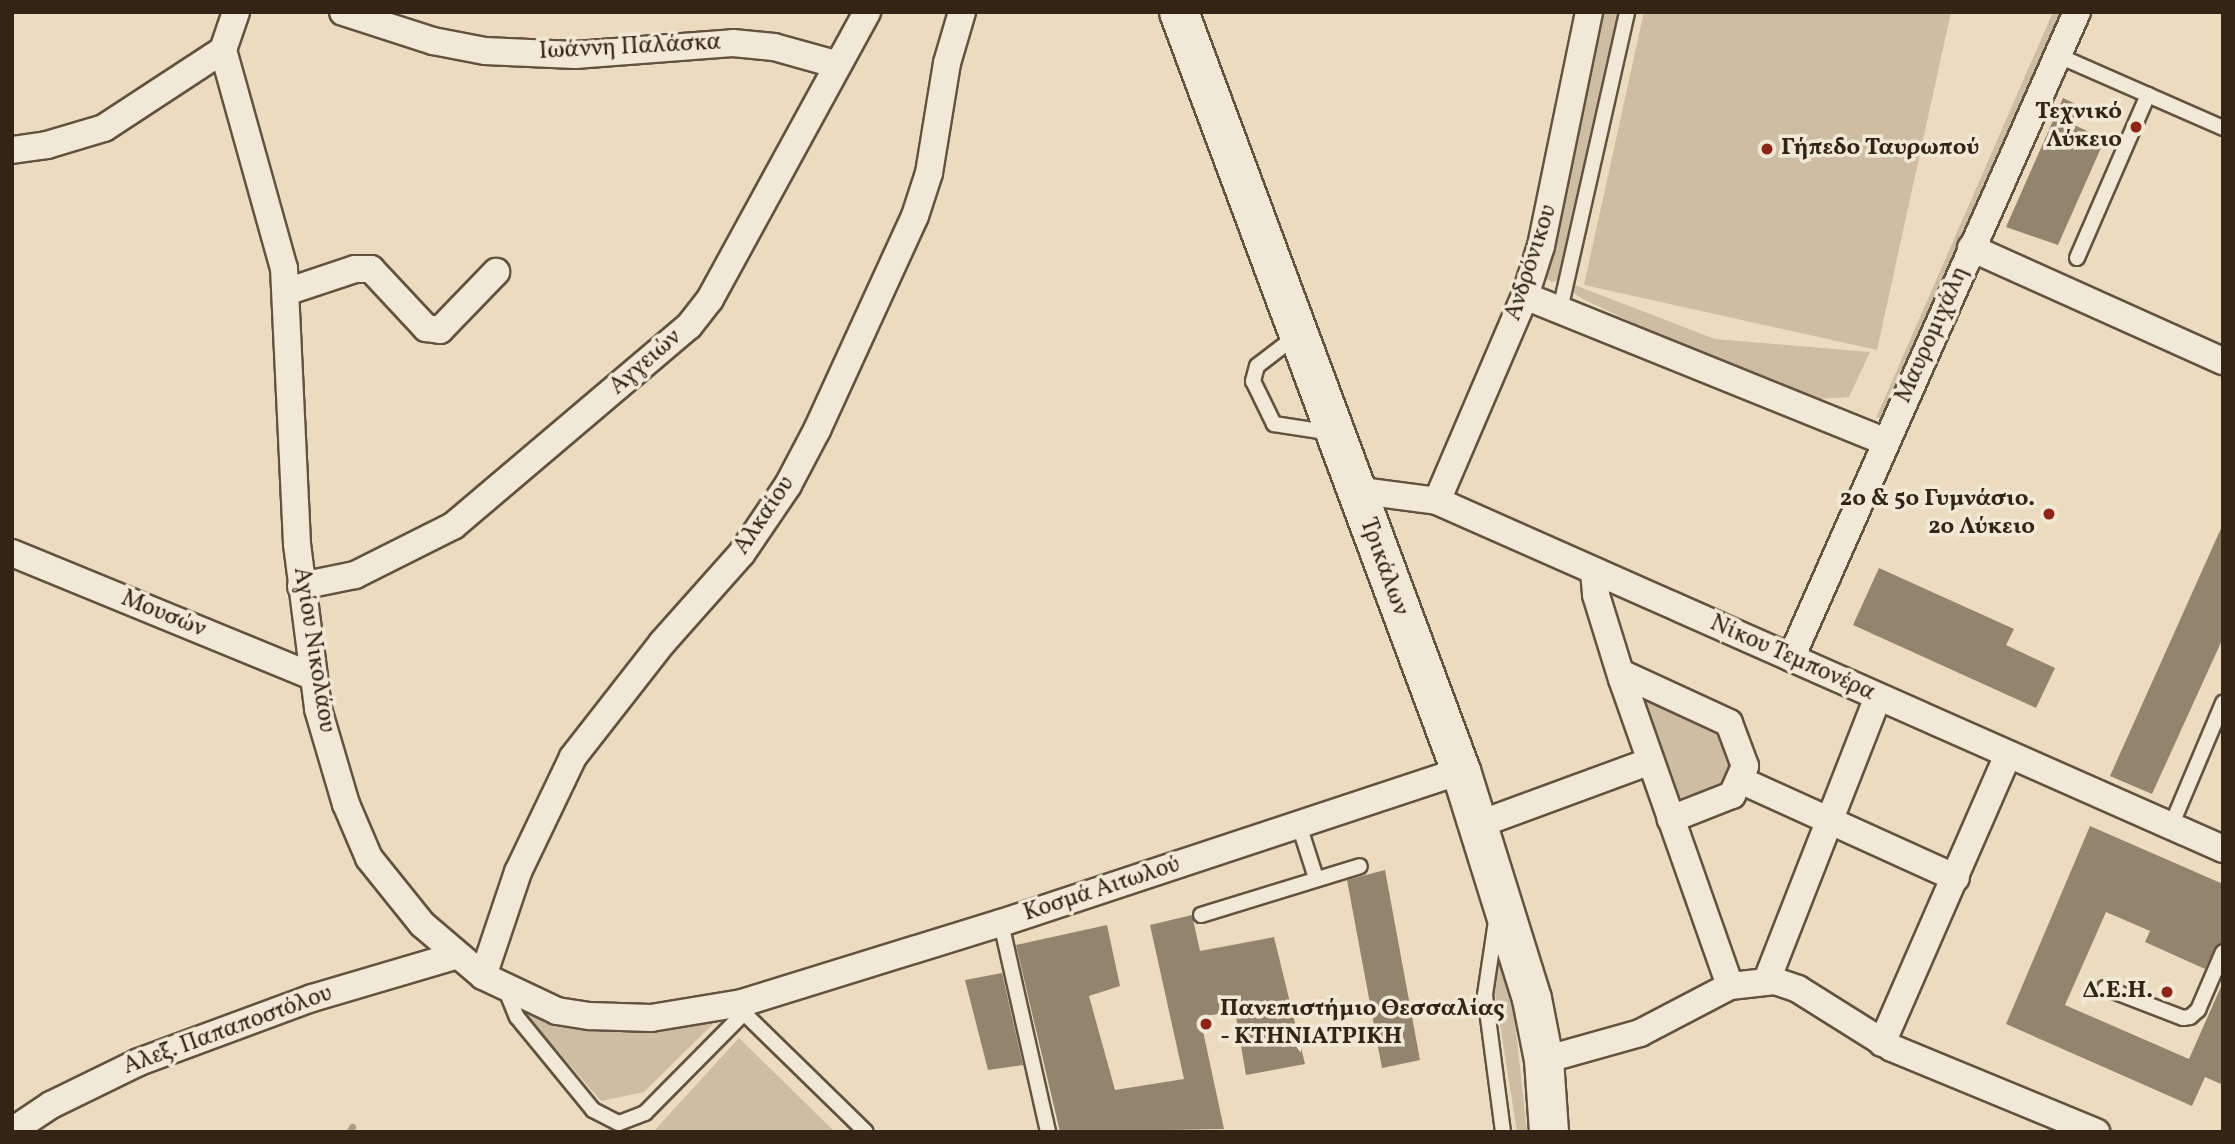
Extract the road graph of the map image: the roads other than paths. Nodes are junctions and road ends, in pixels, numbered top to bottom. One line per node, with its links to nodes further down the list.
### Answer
1 (236, 12): 9 (street)
2 (343, 12): 11 (street, Ιωάννη Παλάσκα)
3 (867, 12): 11 (street, Αγγειών)
4 (962, 12): 54 (street, Αλκαίου)
5 (1178, 12): 21 (main road, Τρικάλων)
6 (1589, 12): 19 (street, Ανδρόνικου)
7 (1627, 12): 20 (lane)
8 (2077, 12): 10 (street, Μαυρομιχάλη)
9 (223, 50): 14 (street); 18 (street, Αγίου Νικολάου)
10 (2059, 56): 12 (lane); 15 (street, Μαυρομιχάλη)
11 (835, 64): 29 (street, Αγγειών)
12 (2148, 95): 13 (lane); 16 (lane)
13 (2223, 128)
14 (12, 150)
15 (1972, 248): 22 (street); 24 (street, Μαυρομιχάλη)
16 (2077, 258)
17 (496, 272): 18 (street)
18 (286, 292): 29 (street, Αγίου Νικολάου)
19 (1525, 296): 20 (street); 26 (street, Ανδρόνικου)
20 (1560, 310): 24 (street)
21 (1299, 334): 23 (main road, Τρικάλων); 23 (lane)
22 (2223, 360)
23 (1333, 433): 25 (main road, Τρικάλων)
24 (1886, 442): 30 (street, Μαυρομιχάλη)
25 (1355, 489): 26 (street, Νίκου Τεμπονέρα); 37 (main road, Τρικάλων)
26 (1437, 501): 28 (street, Νίκου Τεμπονέρα)
27 (12, 553): 32 (street, Μουσών)
28 (1594, 571): 30 (street, Νίκου Τεμπονέρα); 31 (street)
29 (301, 586): 32 (street, Αγίου Νικολάου)
30 (1791, 658): 33 (street, Νίκου Τεμπονέρα)
31 (1621, 673): 36 (street); 38 (street)
32 (314, 677): 52 (street, Αγίου Νικολάου)
33 (1878, 697): 35 (street, Νίκου Τεμπονέρα); 40 (street)
34 (2223, 703): 43 (lane)
35 (2008, 754): 43 (street, Νίκου Τεμπονέρα); 47 (street)
36 (1651, 761): 39 (street); 42 (street)
37 (1461, 771): 41 (street, Κοσμά Αιτωλού); 42 (main road, Τρικάλων)
38 (1740, 779): 39 (street); 40 (street)
39 (1671, 818): 55 (street)
40 (1828, 821): 47 (street); 53 (street)
41 (1299, 825): 46 (lane); 50 (street, Κοσμά Αιτωλού)
42 (1478, 825): 48 (main road, Τρικάλων)
43 (2171, 826): 44 (street, Νίκου Τεμπονέρα)
44 (2223, 849)
45 (1360, 866): 46 (lane)
46 (1316, 878): 49 (lane)
47 (1956, 878): 58 (street)
48 (1500, 899): 59 (main road, Τρικάλων); 63 (lane)
49 (1201, 915)
50 (1001, 923): 57 (street, Κοσμά Αιτωλού); 62 (lane)
51 (2223, 952): 56 (lane)
52 (455, 956): 54 (street, Αγίου Νικολάου); 60 (street, Αλεξ. Παπαποστόλου)
53 (1767, 980): 55 (street); 58 (street)
54 (494, 982): 57 (street, Αγίου Νικολάου); 57 (lane)
55 (1730, 986): 59 (street)
56 (2105, 988)
57 (743, 1008): 61 (lane)
58 (1882, 1043): 65 (street)
59 (1544, 1060): 64 (main road, Τρικάλων)
60 (12, 1131)
61 (866, 1132)
62 (1048, 1132)
63 (1503, 1132)
64 (1549, 1132)
65 (2096, 1132)

